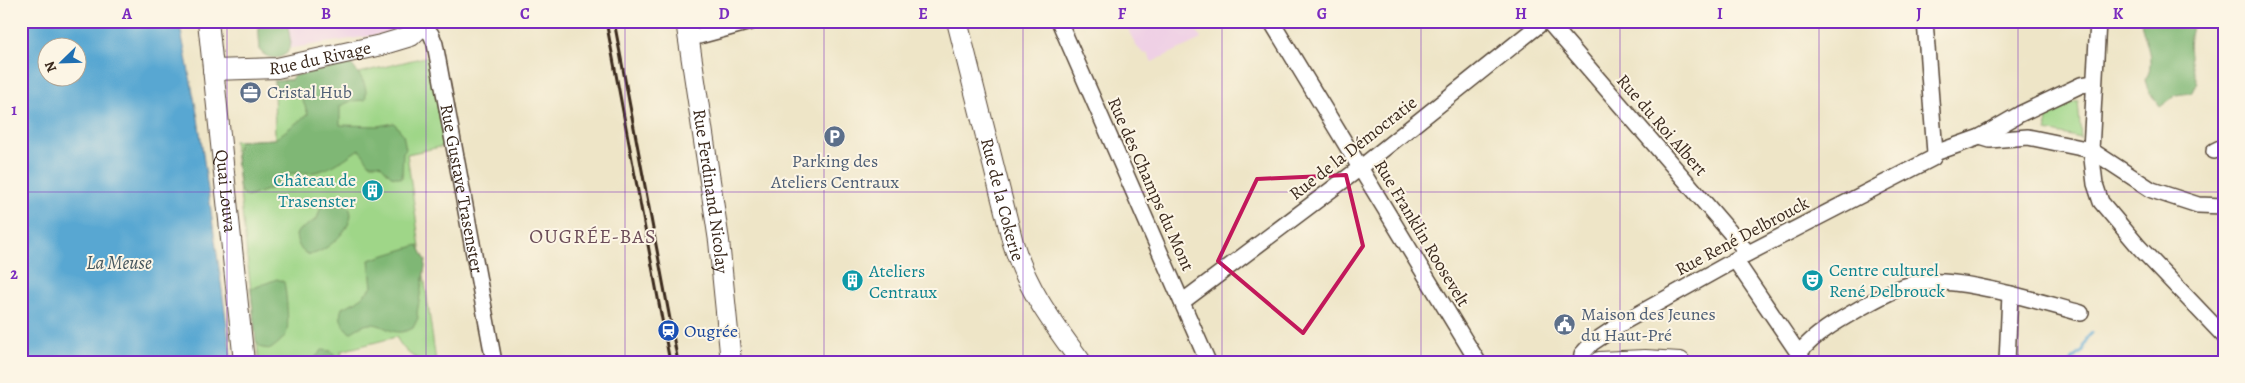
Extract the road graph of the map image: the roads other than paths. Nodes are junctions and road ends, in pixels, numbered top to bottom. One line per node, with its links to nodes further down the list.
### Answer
1 (208, 21): 13 (main road, Quai Louva)
2 (754, 21): 12 (street)
3 (945, 21): 29 (main road, Rue de la Cokerie)
4 (957, 21): 30 (main road, Rue de la Cokerie)
5 (1060, 21): 22 (street, Rue des Champs du Mont)
6 (1271, 21): 18 (street, Rue Franklin Roosevelt)
7 (1544, 21): 18 (street, Rue de la Démocratie)
8 (1548, 21): 20 (street, Rue du Roi Albert)
9 (1925, 21): 17 (street)
10 (2098, 21): 14 (street)
11 (420, 23): 13 (main road, Rue du Rivage); 27 (street, Rue Gustave Trasenster)
12 (687, 30): 28 (main road, Rue Ferdinand Nicolay)
13 (213, 70): 26 (main road, Quai Louva)
14 (2094, 83): 15 (street); 16 (street)
15 (1980, 138): 16 (street); 17 (street, Rue René Delbrouck)
16 (2091, 150): 19 (street); 24 (street)
17 (1934, 156): 20 (street, Rue René Delbrouck)
18 (1360, 168): 22 (street, Rue de la Démocratie); 32 (street, Rue Franklin Roosevelt)
19 (2224, 206)
20 (1742, 256): 25 (street, Rue du Roi Albert); 33 (street, Rue René Delbrouck)
21 (2010, 294): 23 (street); 25 (street); 36 (street)
22 (1182, 302): 31 (street, Rue des Champs du Mont)
23 (2081, 313)
24 (2224, 336)
25 (1802, 358)
26 (244, 362)
27 (494, 362)
28 (732, 362)
29 (1066, 362)
30 (1081, 362)
31 (1208, 362)
32 (1478, 362)
33 (1581, 362)
34 (1601, 362): 35 (main road)
35 (1680, 362)
36 (2007, 362)

